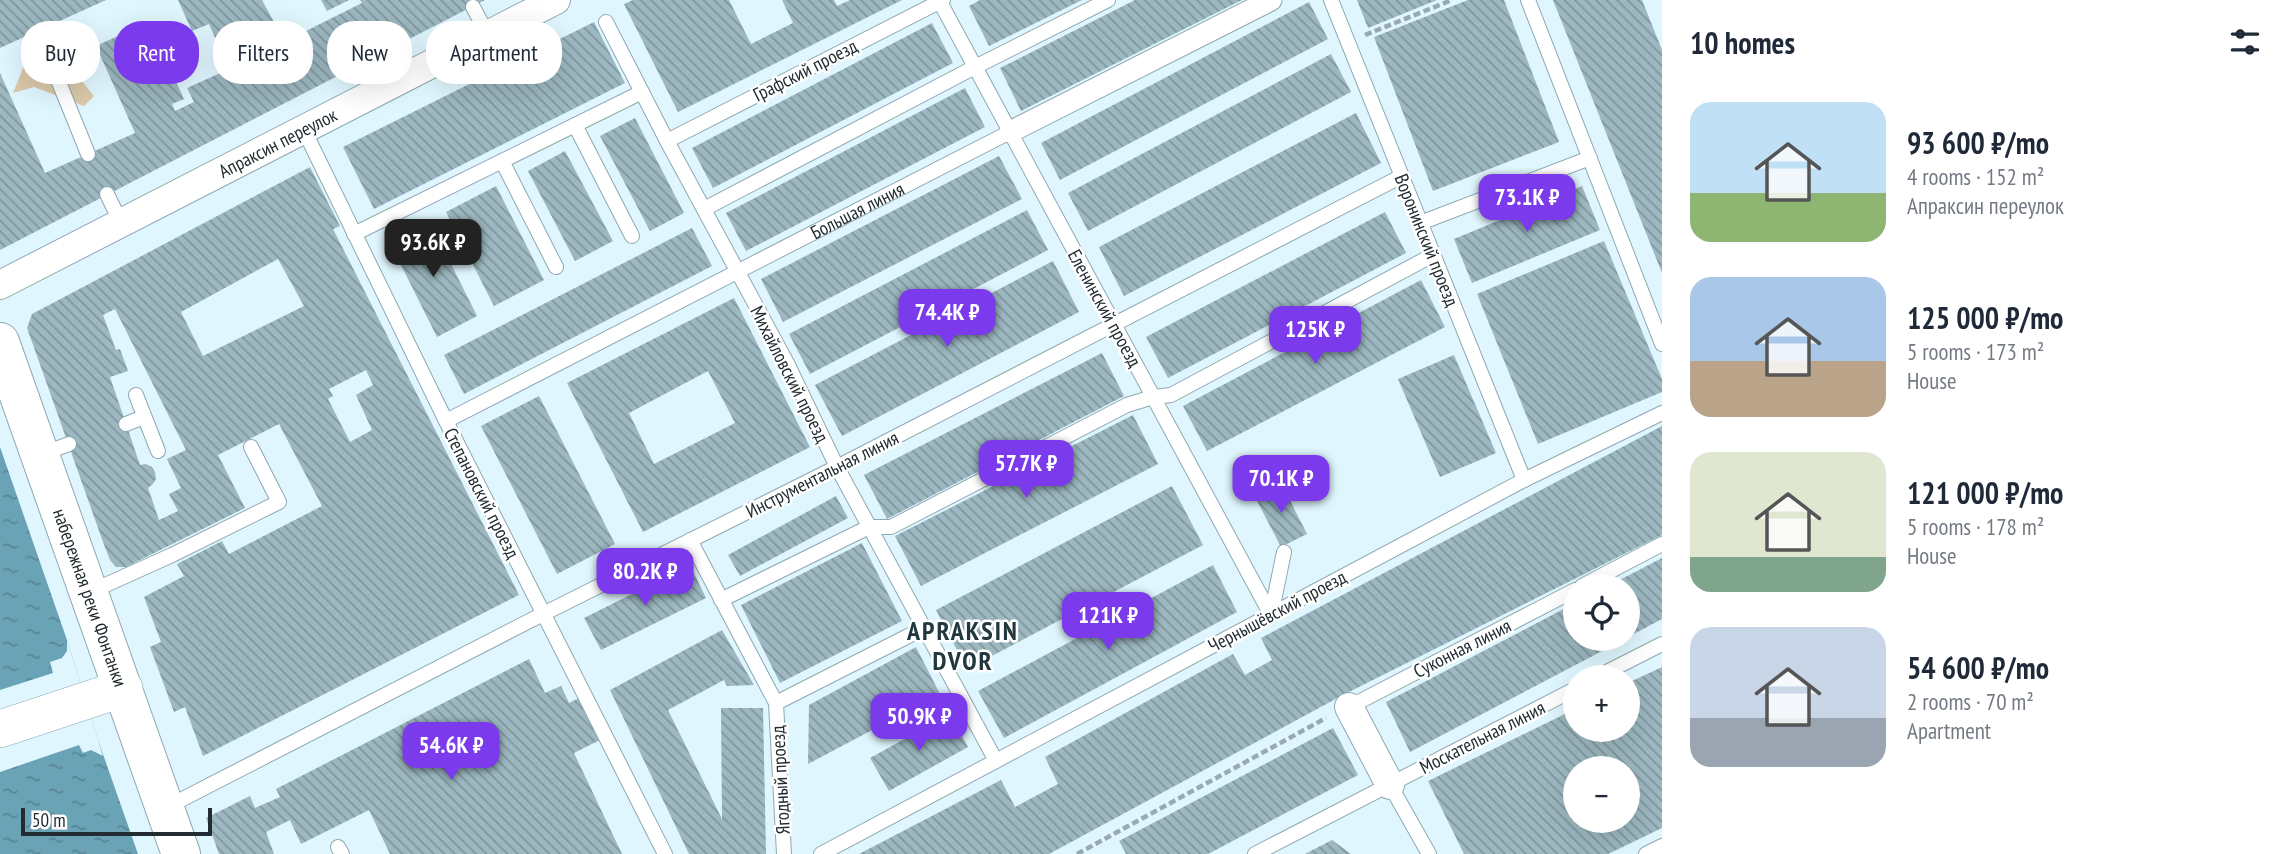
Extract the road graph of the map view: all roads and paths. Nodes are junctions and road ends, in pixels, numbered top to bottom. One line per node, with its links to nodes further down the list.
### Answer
1 (556, 0): 10 (street, Апраксин переулок)
2 (1108, 0): 14 (lane)
3 (1270, 0): 19 (street, Большая линия)
4 (1331, 0): 12 (lane, Воронинский проезд)
5 (1452, 0): 12 (path)
6 (1528, 0): 22 (lane)
7 (942, 1): 14 (lane, Еленинский проезд); 20 (lane, Графский проезд)
8 (473, 7): 9 (lane)
9 (480, 21)
10 (515, 21)
11 (606, 22): 16 (lane, Михайловский проезд)
12 (1347, 42): 24 (lane, Воронинский проезд)
13 (426, 67): 18 (street, Апраксин переулок)
14 (975, 67): 19 (lane, Еленинский проезд); 26 (lane)
15 (60, 84): 21 (lane)
16 (642, 92): 17 (lane); 20 (lane, Михайловский проезд)
17 (575, 125): 23 (lane); 30 (lane)
18 (304, 130): 27 (street, Апраксин переулок); 29 (lane, Степановский проезд)
19 (1010, 132): 33 (lane, Большая линия); 35 (lane, Еленинский проезд)
20 (667, 141): 26 (lane, Михайловский проезд)
21 (88, 154)
22 (1590, 159): 28 (lane); 37 (lane)
23 (502, 161): 29 (lane); 32 (lane)
24 (1402, 176): 28 (lane, Воронинский проезд); 35 (lane, Инструментальная линия)
25 (107, 194): 27 (lane)
26 (704, 209): 33 (lane, Михайловский проезд)
27 (121, 223): 34 (street, Апраксин переулок)
28 (1420, 223): 31 (lane, Воронинский проезд)
29 (354, 234): 42 (lane, Степановский проезд)
30 (632, 236)
31 (1433, 256): 39 (lane); 47 (lane, Воронинский проезд)
32 (556, 267)
33 (738, 272): 42 (lane, Большая линия); 46 (lane, Михайловский проезд)
34 (0, 285)
35 (1114, 325): 39 (lane, Еленинский проезд); 46 (lane, Инструментальная линия)
36 (0, 342): 53 (main road, набережная реки Фонтанки)
37 (1662, 344)
38 (136, 396): 41 (lane)
39 (1153, 397): 48 (lane); 57 (lane, Еленинский проезд)
40 (1662, 413): 47 (lane, Чернышёвский проезд)
41 (144, 417): 43 (lane); 45 (lane)
42 (446, 421): 56 (lane, Степановский проезд)
43 (126, 424)
44 (251, 447): 53 (lane)
45 (158, 451)
46 (837, 467): 48 (lane, Михайловский проезд); 49 (lane, Инструментальная линия)
47 (1524, 480): 57 (lane, Чернышёвский проезд)
48 (869, 527): 55 (lane); 58 (lane, Михайловский проезд)
49 (690, 540): 55 (lane); 56 (lane, Инструментальная линия)
50 (1662, 544): 52 (lane)
51 (1284, 552): 57 (lane)
52 (1604, 574)
53 (89, 592): 61 (main road, набережная реки Фонтанки)
54 (1563, 596): 64 (lane, Суконная линия)
55 (721, 600): 63 (lane)
56 (543, 614): 68 (lane, Инструментальная линия); 72 (lane, Степановский проезд)
57 (1271, 615): 66 (lane, Чернышёвский проезд)
58 (924, 628): 63 (lane, Ягодный проезд); 66 (lane, Михайловский проезд)
59 (1662, 644): 60 (lane)
60 (1621, 665)
61 (124, 688): 65 (street); 68 (main road, набережная реки Фонтанки)
62 (1563, 695): 67 (lane, Москательная линия)
63 (776, 703): 73 (lane, Ягодный проезд)
64 (1349, 707): 67 (street); 70 (path)
65 (0, 729)
66 (996, 761): 74 (lane, Чернышёвский проезд)
67 (1390, 785): 76 (lane, Москательная линия); 77 (lane)
68 (166, 808): 71 (main road, набережная реки Фонтанки)
69 (1662, 846): 78 (lane)
70 (1087, 852): 75 (path)
71 (181, 854)
72 (665, 854)
73 (784, 854)
74 (821, 854)
75 (1077, 854)
76 (1255, 854)
77 (1429, 854)
78 (1646, 854)

